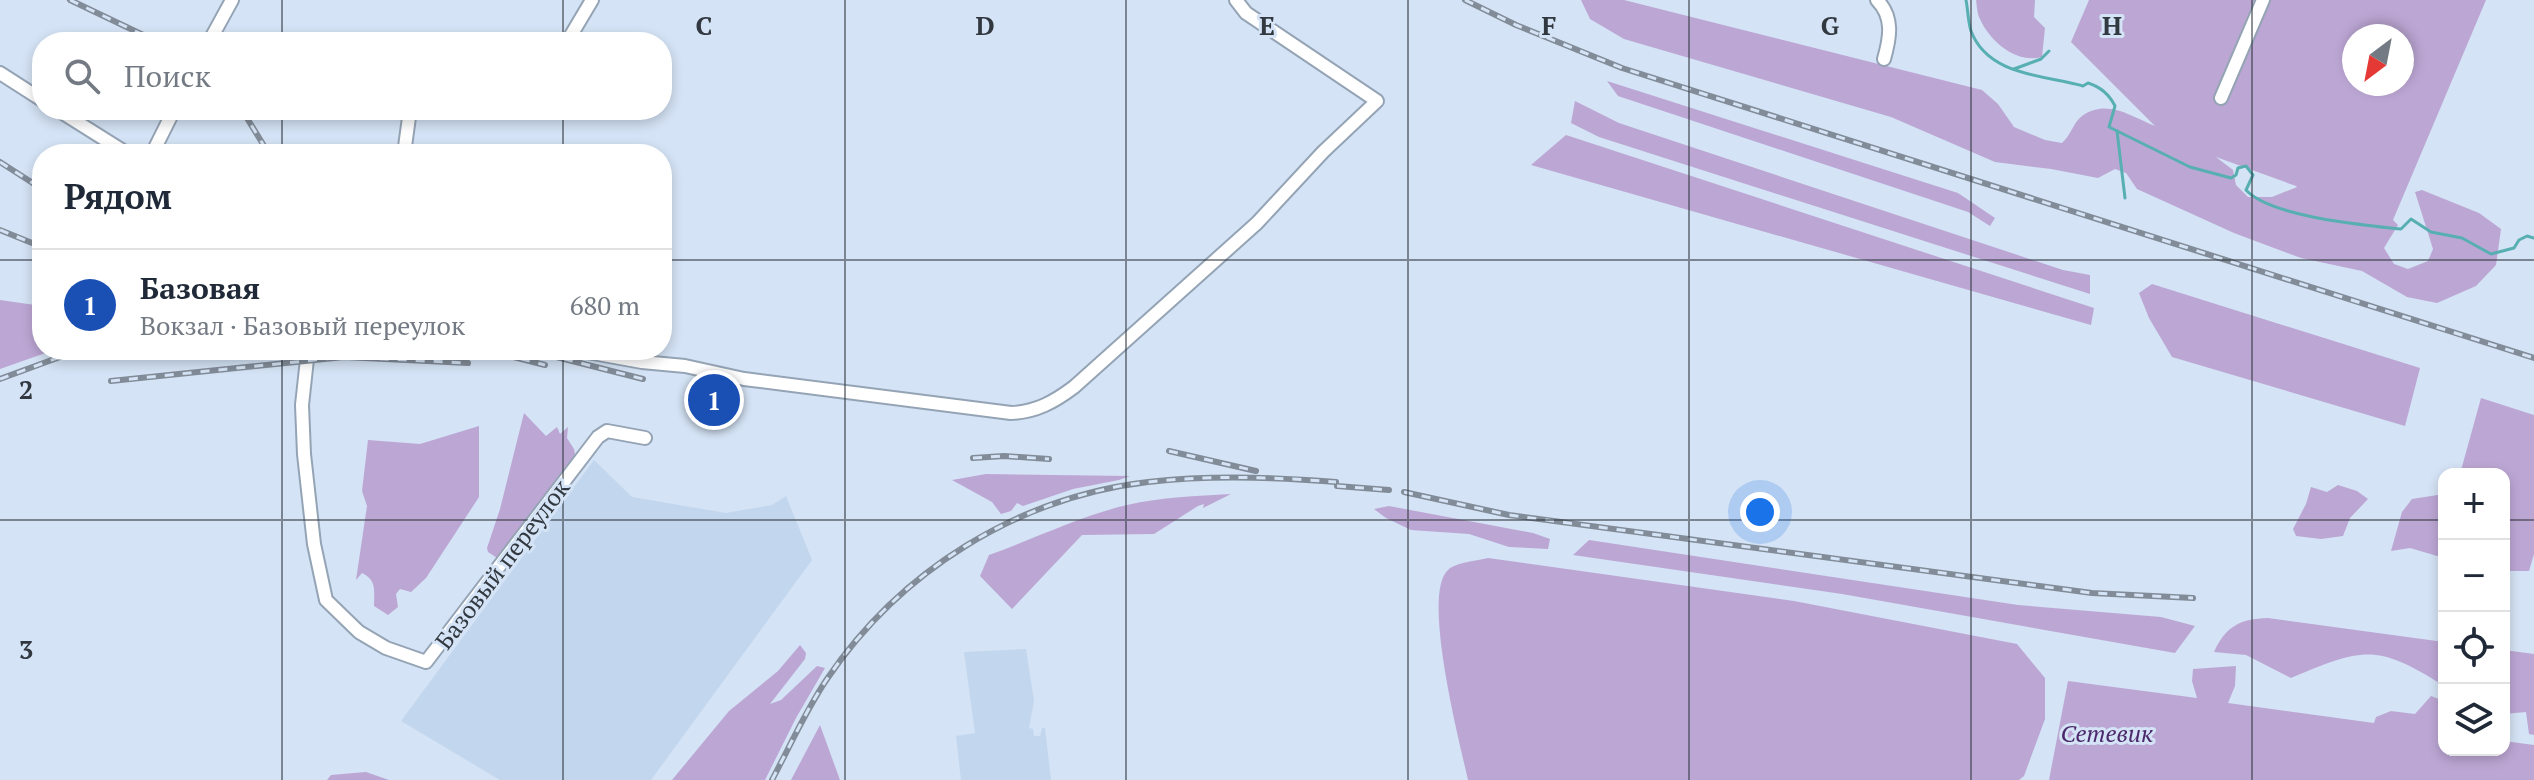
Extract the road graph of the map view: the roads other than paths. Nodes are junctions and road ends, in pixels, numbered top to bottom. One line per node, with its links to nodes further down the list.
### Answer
1 (232, 0): 6 (street)
2 (592, 0): 7 (street)
3 (1236, 0): 19 (street)
4 (1877, 0): 8 (street)
5 (2263, 0): 11 (street)
6 (214, 32)
7 (573, 32)
8 (1884, 59)
9 (0, 73): 10 (street)
10 (32, 94)
11 (2221, 98)
12 (74, 120): 15 (street)
13 (169, 120): 16 (street)
14 (409, 120): 17 (street)
15 (112, 144)
16 (157, 144)
17 (405, 144)
18 (307, 360): 20 (street, Базовый переулок)
19 (631, 360)
20 (645, 438)

